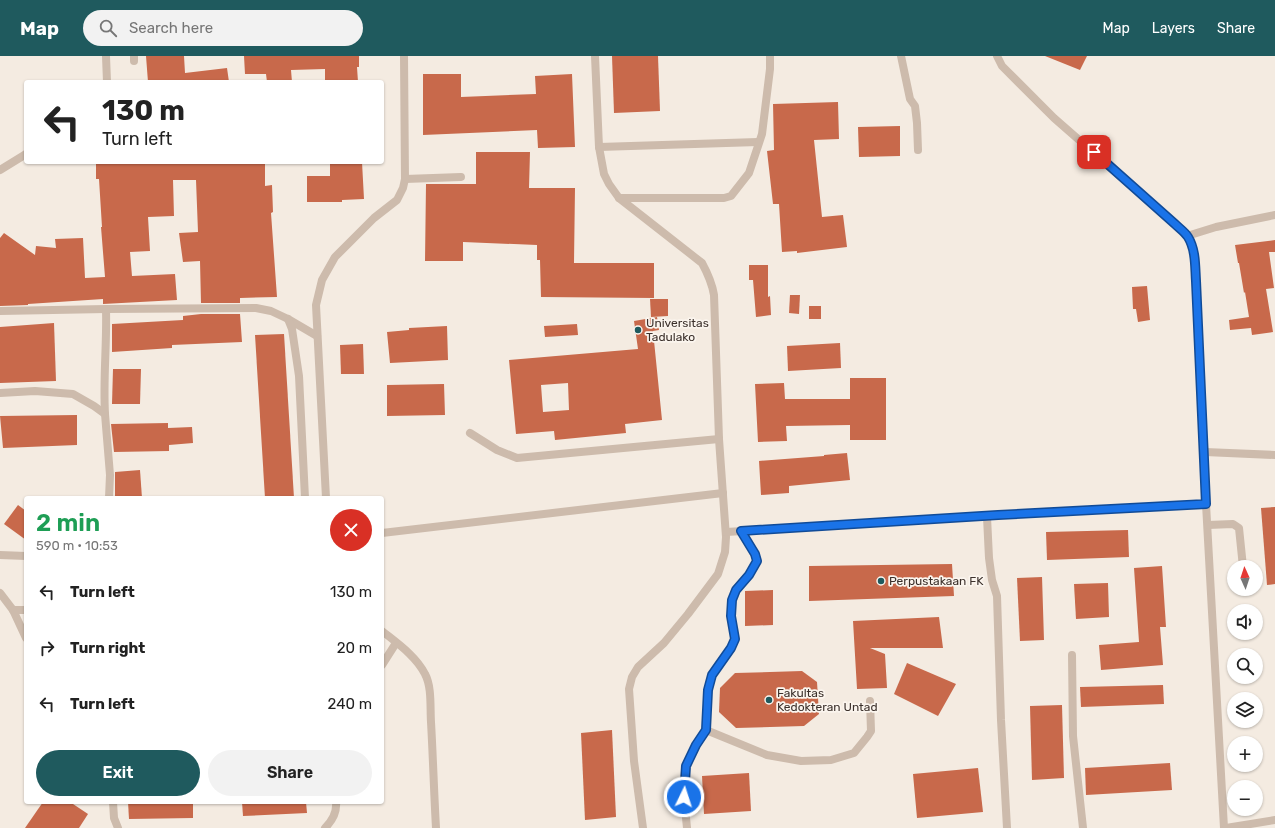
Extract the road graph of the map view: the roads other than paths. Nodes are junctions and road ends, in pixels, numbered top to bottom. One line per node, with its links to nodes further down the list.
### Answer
1 (106, 56): 7 (lane)
2 (404, 56): 14 (lane)
3 (595, 56): 9 (lane)
4 (770, 56): 8 (lane)
5 (901, 56): 10 (lane)
6 (997, 56): 17 (lane)
7 (107, 80)
8 (758, 142): 9 (lane); 15 (lane)
9 (599, 147): 15 (lane)
10 (918, 150)
11 (24, 155): 12 (lane)
12 (0, 170)
13 (461, 177): 14 (lane)
14 (405, 179): 21 (lane)
15 (619, 198): 25 (lane)
16 (1275, 215): 17 (lane)
17 (1187, 236): 26 (lane)
18 (106, 309): 19 (lane); 20 (lane); 23 (lane)
19 (0, 311)
20 (288, 319): 21 (lane); 30 (lane)
21 (317, 336): 31 (lane)
22 (0, 393): 23 (lane)
23 (105, 414): 29 (lane)
24 (470, 433): 25 (lane)
25 (719, 439): 28 (lane)
26 (1205, 452): 27 (lane); 32 (lane)
27 (1275, 454)
28 (723, 493): 36 (lane); 37 (lane)
29 (109, 496)
30 (305, 496)
31 (326, 496)
32 (1206, 504): 33 (lane); 34 (lane)
33 (987, 517): 35 (lane); 59 (lane)
34 (1208, 525): 40 (lane); 61 (lane)
35 (741, 531): 36 (lane); 50 (lane)
36 (726, 532): 57 (lane)
37 (384, 533)
38 (0, 555): 39 (lane)
39 (24, 556)
40 (1242, 560)
41 (0, 592): 42 (lane)
42 (13, 610): 43 (lane); 45 (lane)
43 (24, 610)
44 (384, 633): 46 (lane)
45 (24, 634)
46 (396, 643): 48 (lane); 56 (lane)
47 (1072, 655): 60 (lane)
48 (384, 663)
49 (870, 701): 50 (lane)
50 (706, 730): 58 (lane)
51 (113, 804): 54 (lane)
52 (336, 804): 55 (lane)
53 (1275, 820): 61 (lane)
54 (118, 828)
55 (325, 828)
56 (436, 828)
57 (643, 828)
58 (687, 828)
59 (1007, 828)
60 (1083, 828)
61 (1225, 828)

